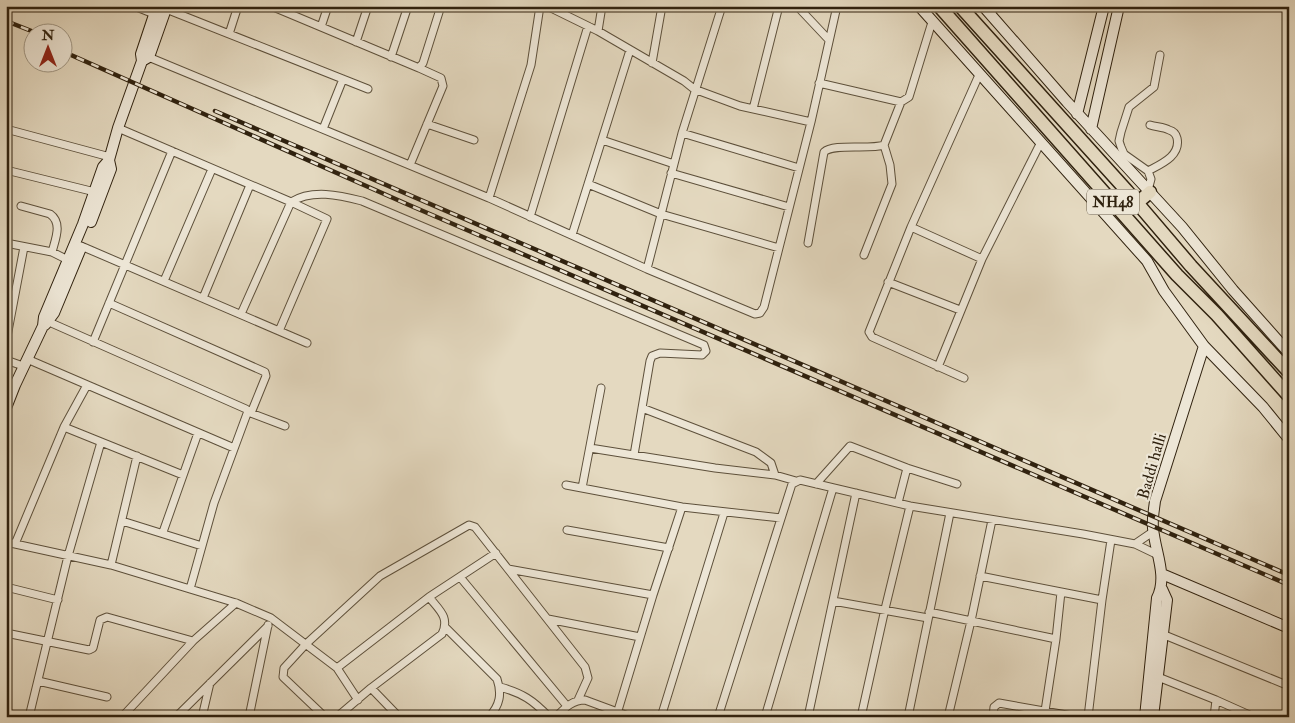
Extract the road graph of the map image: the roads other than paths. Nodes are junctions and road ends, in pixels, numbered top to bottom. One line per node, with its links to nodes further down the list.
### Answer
1 (134, 6): 21 (street)
2 (238, 6): 27 (street)
3 (271, 6): 25 (street)
4 (328, 6): 25 (street)
5 (368, 6): 29 (street)
6 (408, 6): 33 (street)
7 (441, 6): 35 (street)
8 (540, 6): 69 (street)
9 (546, 6): 24 (street)
10 (602, 6): 26 (street)
11 (662, 6): 34 (street)
12 (722, 6): 40 (street)
13 (779, 6): 42 (street)
14 (797, 6): 28 (street)
15 (836, 6): 28 (street)
16 (918, 6): 23 (street)
17 (939, 6): 110 (highway, NH48)
18 (960, 6): 71 (highway, NH48)
19 (1104, 6): 43 (street)
20 (1119, 6): 48 (street)
21 (161, 9): 27 (street); 32 (street)
22 (990, 9): 43 (street)
23 (932, 22): 36 (street); 41 (street)
24 (588, 26): 26 (street); 75 (street)
25 (321, 27): 29 (street)
26 (598, 31): 30 (street)
27 (230, 34): 37 (street)
28 (829, 40): 38 (street)
29 (356, 42): 33 (street)
30 (630, 50): 34 (street); 53 (street)
31 (1160, 55): 63 (street)
32 (144, 57): 47 (street); 50 (street)
33 (391, 57): 35 (street)
34 (652, 63): 40 (street)
35 (419, 68): 45 (street)
36 (979, 75): 54 (street); 76 (street)
37 (343, 79): 39 (street); 50 (street)
38 (819, 83): 41 (street); 44 (street)
39 (368, 89)
40 (694, 89): 42 (street); 51 (street)
41 (901, 102): 55 (street)
42 (753, 109): 44 (street)
43 (1077, 114): 48 (street)
44 (811, 122): 60 (street)
45 (427, 124): 52 (street); 59 (street)
46 (1150, 125): 63 (street)
47 (118, 128): 56 (street); 57 (street)
48 (1091, 128): 67 (street)
49 (6, 129): 57 (street)
50 (323, 129): 59 (street)
51 (682, 133): 58 (street); 60 (street)
52 (474, 140)
53 (602, 140): 58 (street); 65 (street)
54 (1041, 142): 85 (street); 100 (street)
55 (884, 145): 79 (street); 84 (street)
56 (172, 151): 61 (street); 87 (street)
57 (110, 159): 68 (street); 80 (street)
58 (674, 164): 64 (street)
59 (410, 165): 69 (street)
60 (799, 168): 73 (street)
61 (212, 169): 66 (street); 89 (street)
62 (6, 170): 68 (street)
63 (1148, 171): 67 (street)
64 (671, 173): 73 (street); 74 (street)
65 (588, 184): 74 (street); 77 (street)
66 (250, 185): 70 (street); 91 (street)
67 (1149, 191): 71 (highway); 101 (street)
68 (95, 192): 86 (street)
69 (489, 198): 75 (street)
70 (291, 202): 94 (street); 96 (street); 112 (street)
71 (1137, 202): 105 (highway, NH48)
72 (21, 206): 83 (street)
73 (789, 207): 82 (street)
74 (661, 214): 82 (street); 88 (street)
75 (530, 216): 77 (street)
76 (911, 227): 85 (street); 90 (street)
77 (572, 236): 88 (street)
78 (6, 243): 81 (street)
79 (808, 243)
80 (81, 246): 87 (street); 95 (street)
81 (24, 247): 83 (street); 97 (street)
82 (779, 248): 88 (street)
83 (52, 252): 86 (street)
84 (864, 256)
85 (982, 259): 93 (street)
86 (68, 260): 95 (street)
87 (125, 264): 89 (street); 92 (street)
88 (646, 269)
89 (164, 281): 91 (street)
90 (888, 282): 93 (street); 104 (street)
91 (203, 298): 94 (street)
92 (109, 302): 98 (street); 113 (street)
93 (960, 310): 104 (street)
94 (241, 314): 96 (street)
95 (46, 324): 98 (street); 103 (street)
96 (279, 330): 99 (street)
97 (6, 342)
98 (93, 342): 113 (street)
99 (307, 343)
100 (1204, 346): 117 (street); 142 (street, Baddi halli)
101 (1289, 353)
102 (6, 360): 103 (street)
103 (25, 363): 107 (street); 108 (street)
104 (938, 367): 106 (street)
105 (1289, 372)
106 (964, 378)
107 (87, 385): 115 (street); 116 (street)
108 (10, 388): 111 (street)
109 (601, 388): 120 (street)
110 (1289, 396)
111 (6, 408)
112 (642, 408): 121 (street); 124 (street)
113 (250, 412): 114 (street); 119 (street)
114 (284, 426)
115 (64, 427): 118 (street); 146 (street)
116 (198, 433): 119 (street); 125 (street)
117 (1289, 438)
118 (101, 442): 122 (street); 152 (street)
119 (234, 448): 148 (street)
120 (590, 448): 121 (street); 130 (street)
121 (634, 455): 124 (street)
122 (137, 456): 125 (street); 140 (street)
123 (907, 468): 127 (street); 128 (street); 133 (street)
124 (775, 474): 126 (street)
125 (183, 476): 143 (street)
126 (796, 481): 127 (street); 138 (street)
127 (816, 484): 131 (street)
128 (957, 484)
129 (566, 485): 130 (street)
130 (582, 488): 135 (street)
131 (833, 488): 132 (street); 211 (street)
132 (856, 493): 133 (street); 166 (street)
133 (898, 503): 134 (street)
134 (910, 506): 137 (street); 168 (street)
135 (682, 508): 136 (street); 149 (street)
136 (724, 513): 138 (street); 209 (street)
137 (950, 513): 139 (street); 169 (street)
138 (781, 518): 210 (street)
139 (992, 520): 144 (street); 156 (street)
140 (122, 521): 143 (street); 153 (street)
141 (567, 530): 149 (street)
142 (1154, 531): 147 (street); 151 (street, Baddi halli)
143 (163, 532): 148 (street)
144 (1111, 540): 147 (street); 165 (street)
145 (6, 542): 146 (street)
146 (15, 544): 152 (street)
147 (1135, 544): 151 (street)
148 (202, 546): 159 (street)
149 (669, 548): 162 (street)
150 (496, 553): 154 (street); 157 (street); 182 (street)
151 (1158, 555): 155 (street, Baddi halli)
152 (68, 556): 153 (street); 164 (street)
153 (111, 565): 159 (street)
154 (508, 569): 162 (street); 171 (street)
155 (1162, 574): 160 (street, Baddi halli); 175 (street)
156 (980, 576): 161 (street); 172 (street)
157 (460, 577): 163 (street); 194 (street)
158 (6, 586): 164 (street)
159 (190, 589): 167 (street)
160 (1162, 589): 177 (street); 219 (street, Baddi halli)
161 (1061, 592): 165 (street); 179 (street)
162 (653, 595): 178 (street)
163 (429, 597): 174 (street); 183 (street)
164 (58, 600): 181 (street)
165 (1102, 600): 218 (street)
166 (833, 601): 168 (street); 212 (street)
167 (236, 603): 170 (street); 180 (street)
168 (885, 609): 169 (street); 213 (street)
169 (928, 615): 172 (street); 214 (street)
170 (271, 618): 173 (street); 182 (street)
171 (548, 619): 178 (street); 192 (street)
172 (971, 621): 179 (street); 215 (street)
173 (268, 626): 186 (street); 201 (street)
174 (445, 626): 188 (street); 189 (street)
175 (1289, 628)
176 (6, 633): 181 (street)
177 (1162, 634): 184 (street); 187 (street)
178 (640, 637): 196 (street)
179 (1056, 639): 195 (street)
180 (194, 640): 181 (street); 198 (street)
181 (47, 642): 185 (street)
182 (306, 644): 183 (street); 202 (street)
183 (337, 668): 191 (street)
184 (1158, 678): 193 (street); 220 (street)
185 (38, 681): 190 (street); 197 (street)
186 (210, 683): 199 (street); 200 (street)
187 (1289, 686)
188 (500, 687): 205 (street); 206 (street)
189 (371, 688): 191 (street); 204 (street)
190 (106, 697)
191 (358, 700): 203 (street)
192 (578, 700): 194 (street); 196 (street)
193 (1216, 700): 221 (street); 222 (street)
194 (567, 706): 207 (street)
195 (1045, 711): 216 (street); 217 (street)
196 (617, 714): 208 (street)
197 (29, 717)
198 (122, 717)
199 (176, 717)
200 (202, 717)
201 (250, 717)
202 (325, 717)
203 (338, 717)
204 (399, 717)
205 (489, 717)
206 (549, 717)
207 (556, 717)
208 (631, 717)
209 (661, 717)
210 (718, 717)
211 (766, 717)
212 (808, 717)
213 (861, 717)
214 (908, 717)
215 (948, 717)
216 (993, 717)
217 (1078, 717)
218 (1088, 717)
219 (1145, 717)
220 (1153, 717)
221 (1214, 717)
222 (1254, 717)

